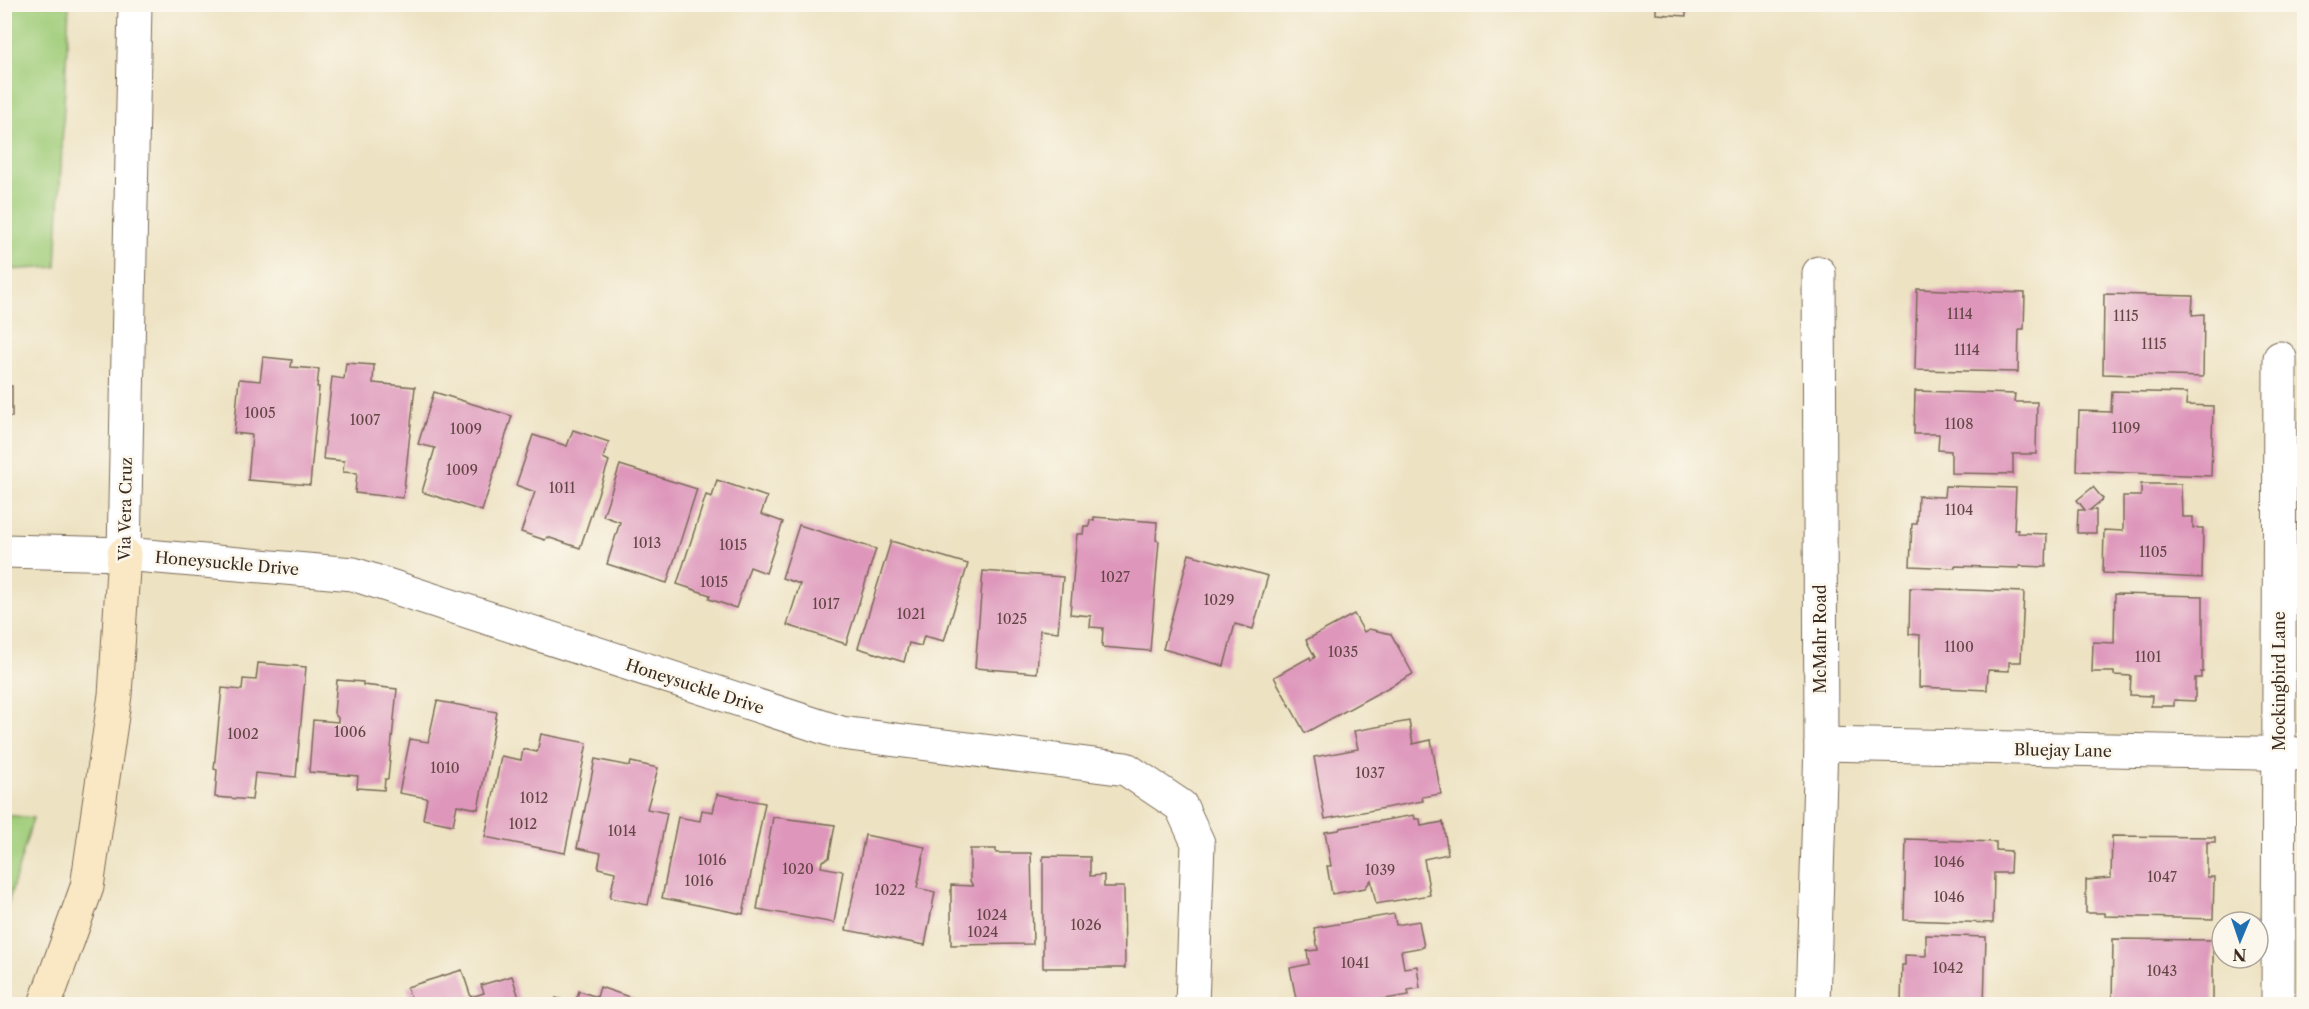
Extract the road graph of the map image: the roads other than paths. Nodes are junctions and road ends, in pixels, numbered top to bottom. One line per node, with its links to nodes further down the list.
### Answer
1 (135, 4): 5 (street, Via Vera Cruz)
2 (1820, 273): 6 (street, McMahr Road)
3 (2280, 358): 7 (street, Mockingbird Lane)
4 (4, 551): 5 (street, Honeysuckle Drive)
5 (124, 554): 8 (street, Via Vera Cruz); 9 (street, Honeysuckle Drive)
6 (1821, 744): 7 (street, Bluejay Lane); 10 (street, McMahr Road)
7 (2292, 755): 11 (street, Mockingbird Lane)
8 (45, 1005)
9 (1192, 1005)
10 (1813, 1005)
11 (2278, 1005)

